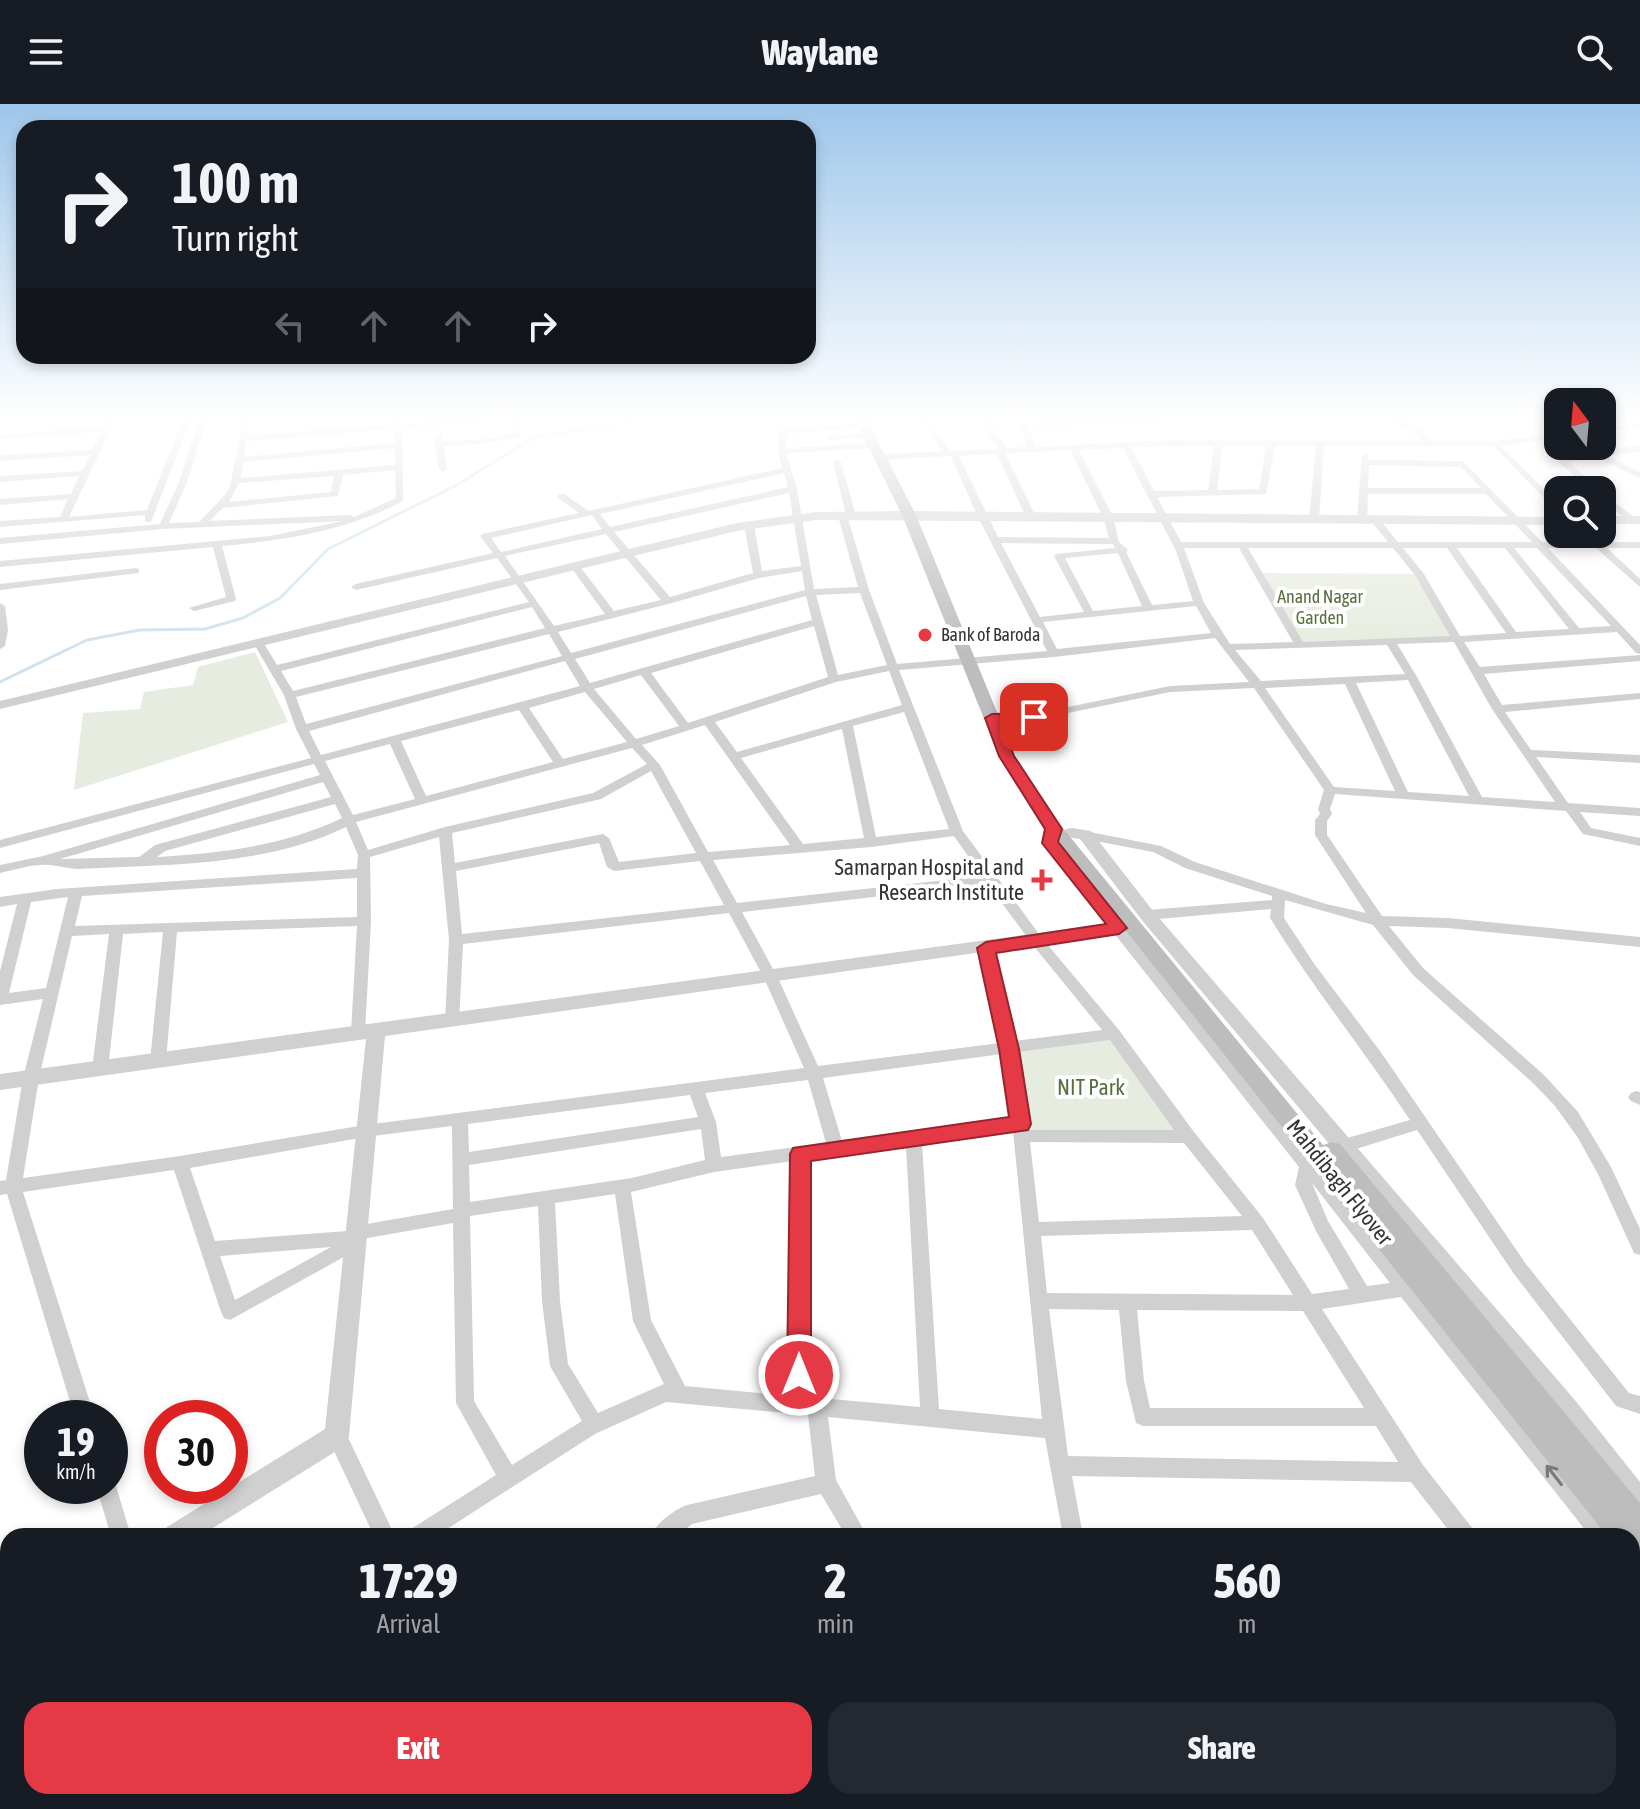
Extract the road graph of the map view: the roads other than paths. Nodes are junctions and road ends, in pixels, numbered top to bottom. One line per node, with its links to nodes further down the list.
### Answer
1 (74, 496): 20 (street); 33 (street)
2 (157, 496): 23 (street)
3 (177, 496): 43 (street)
4 (228, 496): 21 (street)
5 (319, 496): 21 (street)
6 (400, 496): 32 (street)
7 (561, 496): 24 (street)
8 (667, 496): 24 (street)
9 (763, 496): 45 (street)
10 (794, 496): 30 (street)
11 (843, 496): 28 (street)
12 (903, 496): 25 (main road)
13 (972, 496): 26 (street)
14 (1021, 496): 27 (street)
15 (1097, 496): 29 (street)
16 (1152, 496): 31 (street)
17 (1316, 496): 34 (street)
18 (1363, 496): 36 (street)
19 (1491, 496): 38 (street)
20 (0, 502)
21 (223, 505): 41 (street)
22 (1616, 505): 35 (street)
23 (151, 512): 33 (street); 44 (street)
24 (590, 512): 45 (street); 63 (street)
25 (913, 515): 26 (street); 28 (street); 101 (main road)
26 (982, 515): 27 (street); 46 (street)
27 (1030, 515): 29 (street)
28 (847, 516): 30 (street); 74 (street)
29 (1108, 517): 31 (street); 49 (street)
30 (796, 518): 42 (street); 67 (street)
31 (1163, 518): 34 (street); 51 (street)
32 (363, 519): 41 (street); 50 (street)
33 (63, 520): 40 (street)
34 (1314, 520): 36 (street)
35 (1636, 520)
36 (1362, 521): 37 (street)
37 (1376, 521): 38 (street); 53 (street)
38 (1515, 521): 39 (street); 58 (street)
39 (1544, 521)
40 (0, 524)
41 (202, 525): 43 (street)
42 (749, 525): 62 (street); 69 (street)
43 (163, 526): 44 (street)
44 (146, 527): 48 (street)
45 (610, 529): 62 (street); 63 (street)
46 (995, 540): 47 (street); 84 (street)
47 (1050, 540): 49 (street); 64 (street)
48 (0, 541)
49 (1115, 541): 61 (street)
50 (217, 543): 65 (street); 81 (street)
51 (1178, 545): 52 (street); 78 (street)
52 (1242, 545): 53 (street); 94 (street)
53 (1395, 545): 54 (street); 91 (street)
54 (1450, 545): 57 (street); 90 (street)
55 (1616, 545): 56 (street)
56 (1640, 545)
57 (1508, 546): 58 (street); 88 (street)
58 (1539, 546): 59 (street); 86 (street)
59 (1544, 546)
60 (1601, 548): 71 (street)
61 (1123, 550): 64 (street); 80 (street)
62 (626, 554): 66 (street); 76 (street)
63 (500, 555): 70 (street); 73 (street)
64 (1059, 556): 83 (street)
65 (0, 564)
66 (575, 566): 70 (street); 82 (street)
67 (805, 568): 69 (street); 75 (street)
68 (136, 571): 72 (street)
69 (758, 575): 76 (street)
70 (517, 581): 77 (street); 93 (street)
71 (1640, 584)
72 (0, 587)
73 (356, 587)
74 (864, 590): 75 (street); 102 (street)
75 (810, 592): 85 (street); 99 (street)
76 (668, 601): 82 (street)
77 (535, 603): 87 (street); 103 (street)
78 (1199, 603): 80 (street); 89 (street)
79 (0, 606): 95 (street)
80 (1148, 607): 83 (street)
81 (194, 608)
82 (610, 613): 87 (street)
83 (1090, 614): 84 (street)
84 (1036, 620): 98 (street)
85 (819, 621): 104 (street); 107 (street)
86 (1619, 629): 88 (street); 97 (street)
87 (552, 630): 99 (street); 111 (street)
88 (1577, 632): 90 (street)
89 (1218, 635): 96 (street); 98 (street)
90 (1513, 635): 91 (street)
91 (1457, 639): 92 (street); 105 (street)
92 (1390, 642): 94 (street); 106 (street)
93 (259, 644): 103 (street); 113 (street)
94 (1300, 645): 96 (street)
95 (0, 646)
96 (1227, 647): 109 (street)
97 (1640, 651)
98 (1054, 654): 101 (street)
99 (565, 656): 110 (street); 121 (street)
100 (1640, 658): 105 (street)
101 (975, 661): 102 (street); 117 (main road)
102 (895, 667): 107 (street); 115 (street)
103 (276, 669): 111 (street)
104 (643, 670): 110 (street); 120 (street)
105 (1477, 671): 116 (street)
106 (1412, 677): 108 (street); 134 (street)
107 (834, 679): 118 (street)
108 (1349, 680): 109 (street); 132 (street)
109 (1257, 684): 117 (street); 131 (street)
110 (586, 686): 114 (street); 123 (street)
111 (290, 695): 121 (street)
112 (1640, 696): 116 (street)
113 (0, 705)
114 (522, 706): 122 (street); 128 (street)
115 (908, 707): 119 (street); 140 (street)
116 (1498, 709): 124 (street)
117 (999, 718): 141 (main road)
118 (707, 719): 120 (street); 125 (street)
119 (847, 724): 125 (street); 143 (street)
120 (685, 726): 123 (street)
121 (302, 729): 126 (street)
122 (394, 739): 126 (street); 135 (street)
123 (634, 744): 128 (street); 129 (street)
124 (1527, 753): 127 (street); 136 (street)
125 (737, 756): 145 (street)
126 (317, 757): 130 (street); 144 (street)
127 (1640, 759)
128 (560, 764): 135 (street)
129 (654, 765): 139 (street); 147 (street)
130 (327, 777): 133 (street); 148 (street)
131 (1330, 790): 132 (street); 161 (street)
132 (1403, 795): 134 (street)
133 (338, 799): 138 (street); 149 (street)
134 (1477, 800): 136 (street)
135 (422, 801): 138 (street)
136 (1567, 807): 137 (street); 142 (street)
137 (1640, 812)
138 (349, 820): 146 (street); 149 (street)
139 (445, 831): 146 (street); 150 (street)
140 (957, 832): 143 (street); 153 (street)
141 (1072, 838): 156 (street); 159 (street); 163 (street); 225 (main road, Mahdibagh Flyover); 235 (main road, Mahdibagh Flyover)
142 (1640, 842)
143 (871, 843): 145 (street)
144 (0, 844)
145 (799, 848): 147 (street)
146 (364, 855): 152 (street)
147 (705, 855): 150 (street); 158 (street)
148 (44, 860): 149 (street); 151 (street)
149 (144, 860)
150 (449, 868): 166 (street)
151 (0, 869)
152 (364, 873): 154 (street); 160 (street)
153 (991, 879): 158 (street); 167 (street)
154 (76, 892): 155 (street); 165 (street)
155 (25, 898): 157 (street); 171 (street)
156 (1279, 899): 159 (street); 161 (street); 184 (street)
157 (0, 902)
158 (735, 910): 166 (street); 170 (street)
159 (1147, 915): 189 (street)
160 (364, 921): 162 (street); 173 (street)
161 (1378, 921): 168 (street); 203 (street)
162 (170, 928): 164 (street); 176 (street)
163 (1119, 928): 167 (street); 195 (street)
164 (117, 929): 165 (street); 177 (street)
165 (66, 931): 171 (street)
166 (456, 940): 172 (street)
167 (1037, 941): 169 (street); 174 (street)
168 (1640, 942)
169 (986, 948): 170 (street); 175 (street)
170 (771, 978): 172 (street); 178 (street)
171 (50, 993): 179 (street)
172 (452, 1022): 173 (street)
173 (367, 1032): 176 (street); 186 (street)
174 (1114, 1034): 175 (street); 187 (street)
175 (1009, 1049): 178 (street); 185 (street)
176 (158, 1061): 177 (street)
177 (100, 1069): 179 (street)
178 (814, 1074): 181 (street); 190 (street)
179 (31, 1078): 180 (street); 197 (street)
180 (0, 1082)
181 (696, 1089): 182 (street); 183 (street)
182 (460, 1119): 186 (street); 192 (street)
183 (708, 1122): 192 (street); 194 (street)
184 (1421, 1123): 189 (street); 212 (street)
185 (1021, 1130): 187 (street); 188 (street); 201 (street)
186 (365, 1131): 193 (street); 202 (street)
187 (1188, 1137): 200 (street)
188 (914, 1138): 190 (street); 214 (street)
189 (1343, 1146): 223 (street)
190 (836, 1149): 191 (street)
191 (801, 1154): 194 (street); 213 (street)
192 (460, 1160): 199 (street)
193 (180, 1163): 197 (street); 204 (street)
194 (714, 1165): 196 (street)
195 (1308, 1165): 205 (street); 206 (street)
196 (622, 1186): 198 (street); 210 (street)
197 (6, 1188): 211 (street)
198 (546, 1198): 199 (street); 216 (street)
199 (461, 1213): 202 (street); 221 (street)
200 (1257, 1223): 201 (street); 209 (street)
201 (1032, 1229): 207 (street)
202 (354, 1238): 204 (street); 204 (street); 218 (street)
203 (1640, 1248)
204 (209, 1249)
205 (1406, 1288): 206 (street); 234 (street, one-way to 205)
206 (1363, 1296): 209 (street)
207 (1039, 1301): 208 (street); 217 (street)
208 (1127, 1301): 209 (street); 215 (street)
209 (1307, 1303): 215 (street)
210 (679, 1394): 213 (street); 216 (street)
211 (79, 1400)
212 (1640, 1405)
213 (808, 1408): 214 (street); 222 (street)
214 (930, 1417): 217 (street)
215 (1380, 1417): 220 (street)
216 (595, 1425): 221 (street)
217 (1053, 1429): 219 (street)
218 (337, 1436): 227 (street); 228 (street)
219 (1061, 1466): 220 (street); 232 (street)
220 (1416, 1472): 233 (street)
221 (509, 1478): 229 (street)
222 (826, 1483): 230 (street); 231 (street)
223 (1640, 1503)
224 (111, 1504): 226 (street)
225 (1640, 1525)
226 (119, 1528)
227 (204, 1528)
228 (381, 1528)
229 (431, 1528)
230 (672, 1528)
231 (852, 1528)
232 (1072, 1528)
233 (1460, 1528)
234 (1597, 1528)
235 (1619, 1528)

